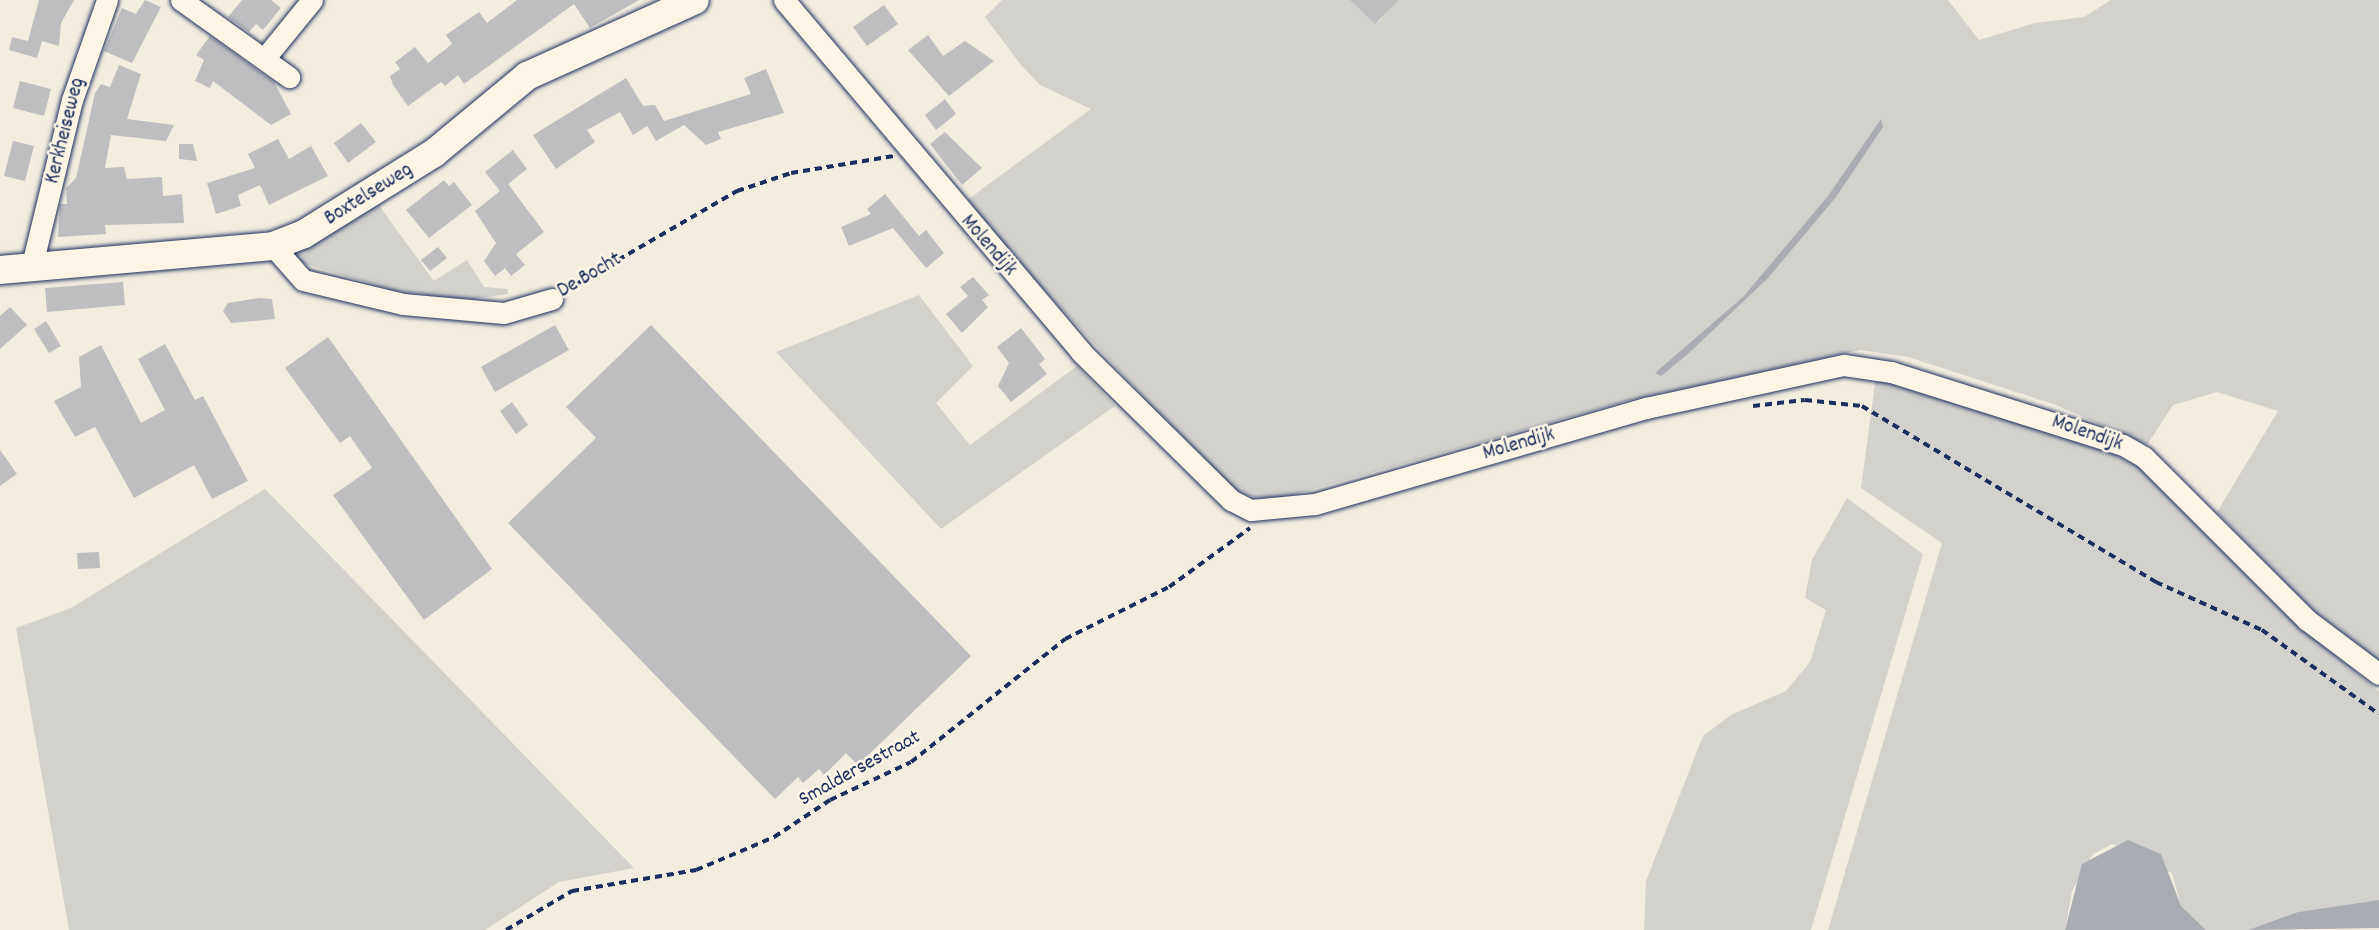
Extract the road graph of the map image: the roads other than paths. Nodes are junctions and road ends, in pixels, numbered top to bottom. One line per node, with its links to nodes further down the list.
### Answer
1 (107, 0): 9 (street, Kerkheiseweg)
2 (181, 0): 6 (street)
3 (312, 0): 6 (street)
4 (695, 0): 8 (street, Boxtelseweg)
5 (784, 0): 12 (street, Molendijk)
6 (264, 59): 7 (street)
7 (289, 77)
8 (273, 246): 9 (street, Boxtelseweg); 11 (street, De Bocht)
9 (32, 265): 10 (street, Boxtelseweg)
10 (0, 270)
11 (552, 299)
12 (2379, 674)

